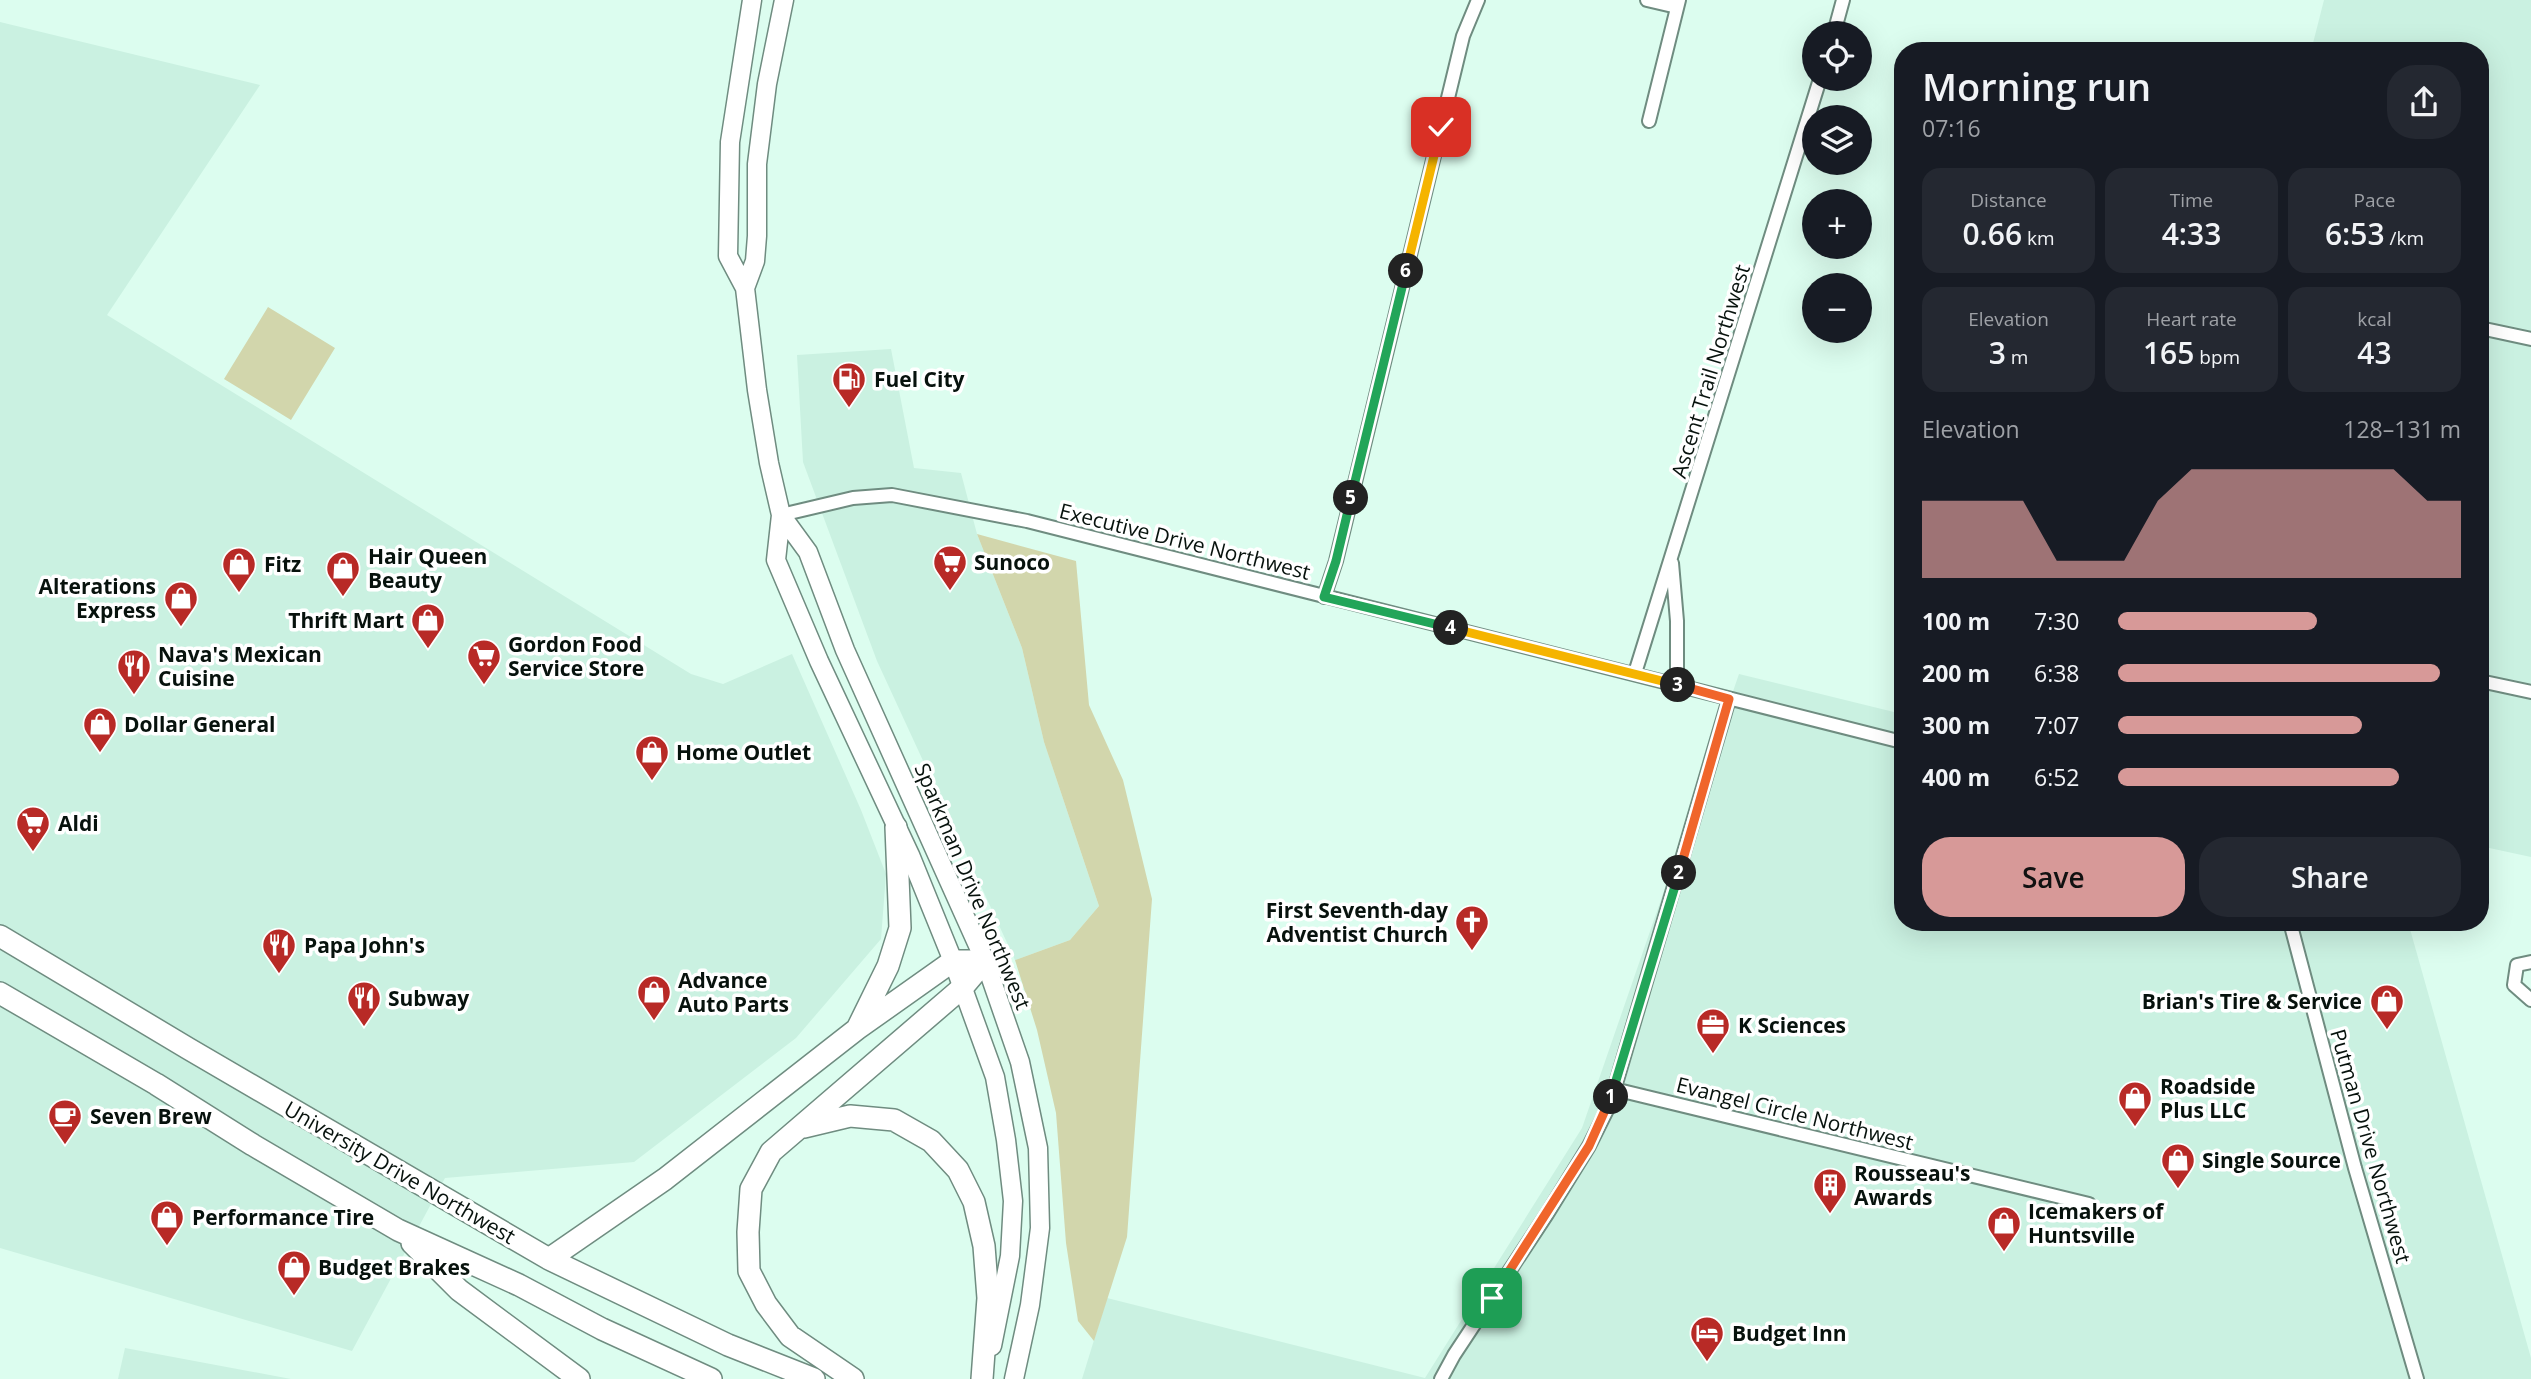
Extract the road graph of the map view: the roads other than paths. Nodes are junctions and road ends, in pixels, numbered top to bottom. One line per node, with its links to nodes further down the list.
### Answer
1 (752, 0): 10 (main road, Sparkman Drive Northwest)
2 (784, 0): 10 (main road, Sparkman Drive Northwest)
3 (1478, 0): 15 (street)
4 (1647, 0): 6 (street)
5 (1843, 0): 7 (street)
6 (1678, 4): 9 (street)
7 (1837, 21)
8 (1816, 91): 14 (street, Ascent Trail Northwest)
9 (1649, 121)
10 (745, 288): 13 (main road, Sparkman Drive Northwest)
11 (2489, 330): 12 (street)
12 (2531, 339)
13 (781, 516): 15 (street, Executive Drive Northwest); 22 (main road, Sparkman Drive Northwest); 26 (main road, Sparkman Drive Northwest)
14 (1671, 555): 16 (street, Ascent Trail Northwest); 18 (street)
15 (1324, 597): 16 (street, Executive Drive Northwest)
16 (1635, 673): 18 (street, Executive Drive Northwest)
17 (2489, 683): 19 (street)
18 (1677, 685): 20 (street, Executive Drive Northwest)
19 (2531, 692)
20 (1729, 699): 21 (street, Executive Drive Northwest); 32 (street)
21 (1894, 740)
22 (896, 827): 25 (main road, Sparkman Drive Northwest); 31 (highway)
23 (2293, 931): 44 (street, Putman Drive Northwest)
24 (0, 936): 36 (highway, University Drive Northwest)
25 (953, 961): 26 (highway); 28 (main road, Sparkman Drive Northwest); 31 (highway)
26 (985, 961): 28 (highway); 42 (main road, Sparkman Drive Northwest)
27 (2531, 962): 30 (street)
28 (962, 987): 33 (highway); 41 (main road, Sparkman Drive Northwest)
29 (0, 993): 35 (highway, University Drive Northwest)
30 (2531, 1000)
31 (857, 1029): 36 (highway)
32 (1614, 1089): 34 (street, Evangel Circle Northwest); 43 (street)
33 (802, 1128): 40 (highway); 41 (highway)
34 (2089, 1204)
35 (398, 1230): 37 (highway); 38 (highway, University Drive Northwest)
36 (549, 1259): 39 (highway, University Drive Northwest)
37 (579, 1379)
38 (711, 1379)
39 (814, 1379)
40 (853, 1379)
41 (983, 1379)
42 (1014, 1379)
43 (1441, 1379)
44 (2417, 1379)

